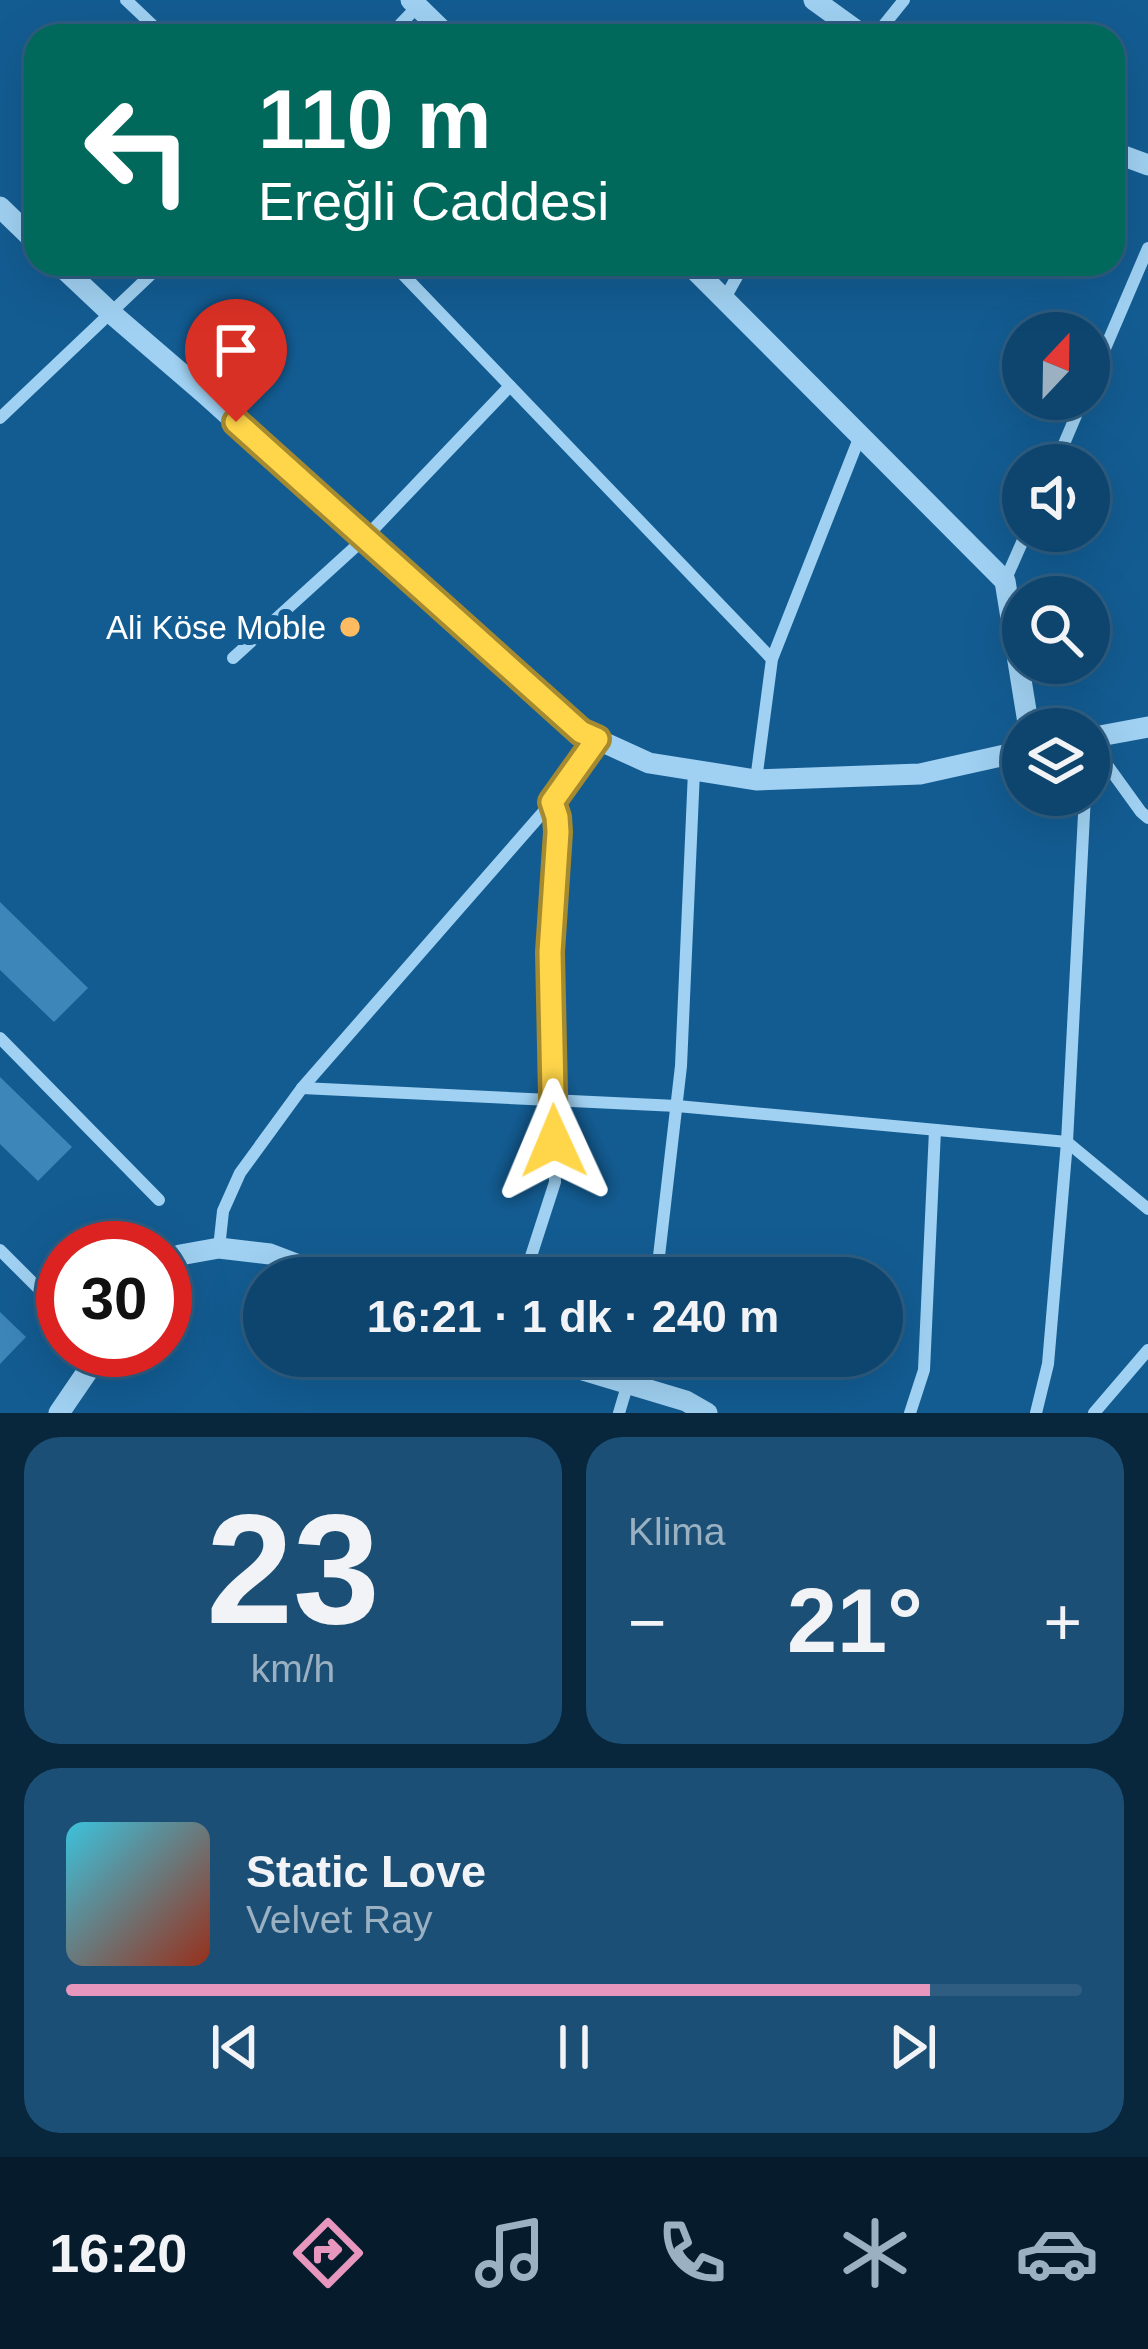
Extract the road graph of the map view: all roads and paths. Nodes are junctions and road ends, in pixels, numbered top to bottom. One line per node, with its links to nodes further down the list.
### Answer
1 (126, 0): 5 (street)
2 (814, 0): 7 (street)
3 (904, 0): 8 (street)
4 (414, 3): 6 (street)
5 (151, 24)
6 (436, 24)
7 (847, 24)
8 (884, 24)
9 (0, 207): 10 (street)
10 (24, 230)
11 (1148, 248): 19 (street)
12 (71, 276): 18 (street)
13 (150, 276): 18 (street)
14 (405, 276): 20 (street)
15 (701, 276): 17 (street)
16 (737, 276): 17 (street)
17 (724, 298): 22 (street)
18 (111, 314): 21 (street); 23 (street)
19 (1110, 337)
20 (510, 386): 23 (street); 26 (street)
21 (0, 418)
22 (860, 436): 24 (street); 26 (street)
23 (365, 538): 25 (street); 29 (street)
24 (1002, 578)
25 (233, 658)
26 (772, 659): 33 (street)
27 (1148, 727): 28 (street)
28 (1110, 735)
29 (597, 739): 32 (street); 34 (street)
30 (1002, 756): 33 (street)
31 (1110, 768): 36 (street)
32 (694, 770): 33 (street); 40 (street)
33 (756, 781)
34 (552, 802): 38 (street); 39 (street)
35 (1083, 816): 42 (street)
36 (1148, 818)
37 (0, 1038): 43 (street)
38 (302, 1088): 39 (street); 45 (street)
39 (553, 1099): 40 (street); 49 (street)
40 (677, 1106): 41 (street); 50 (street)
41 (935, 1130): 42 (street); 60 (street)
42 (1067, 1142): 44 (street); 61 (street)
43 (159, 1200)
44 (1148, 1209)
45 (219, 1248): 47 (street); 48 (street)
46 (0, 1250): 51 (street)
47 (192, 1253)
48 (278, 1257)
49 (531, 1257)
50 (659, 1257)
51 (36, 1286)
52 (1148, 1350): 62 (street)
53 (84, 1377): 57 (street)
54 (601, 1377): 56 (street)
55 (631, 1377): 56 (street)
56 (629, 1386): 58 (street); 59 (street)
57 (59, 1413)
58 (620, 1413)
59 (707, 1413)
60 (910, 1413)
61 (1036, 1413)
62 (1094, 1413)

